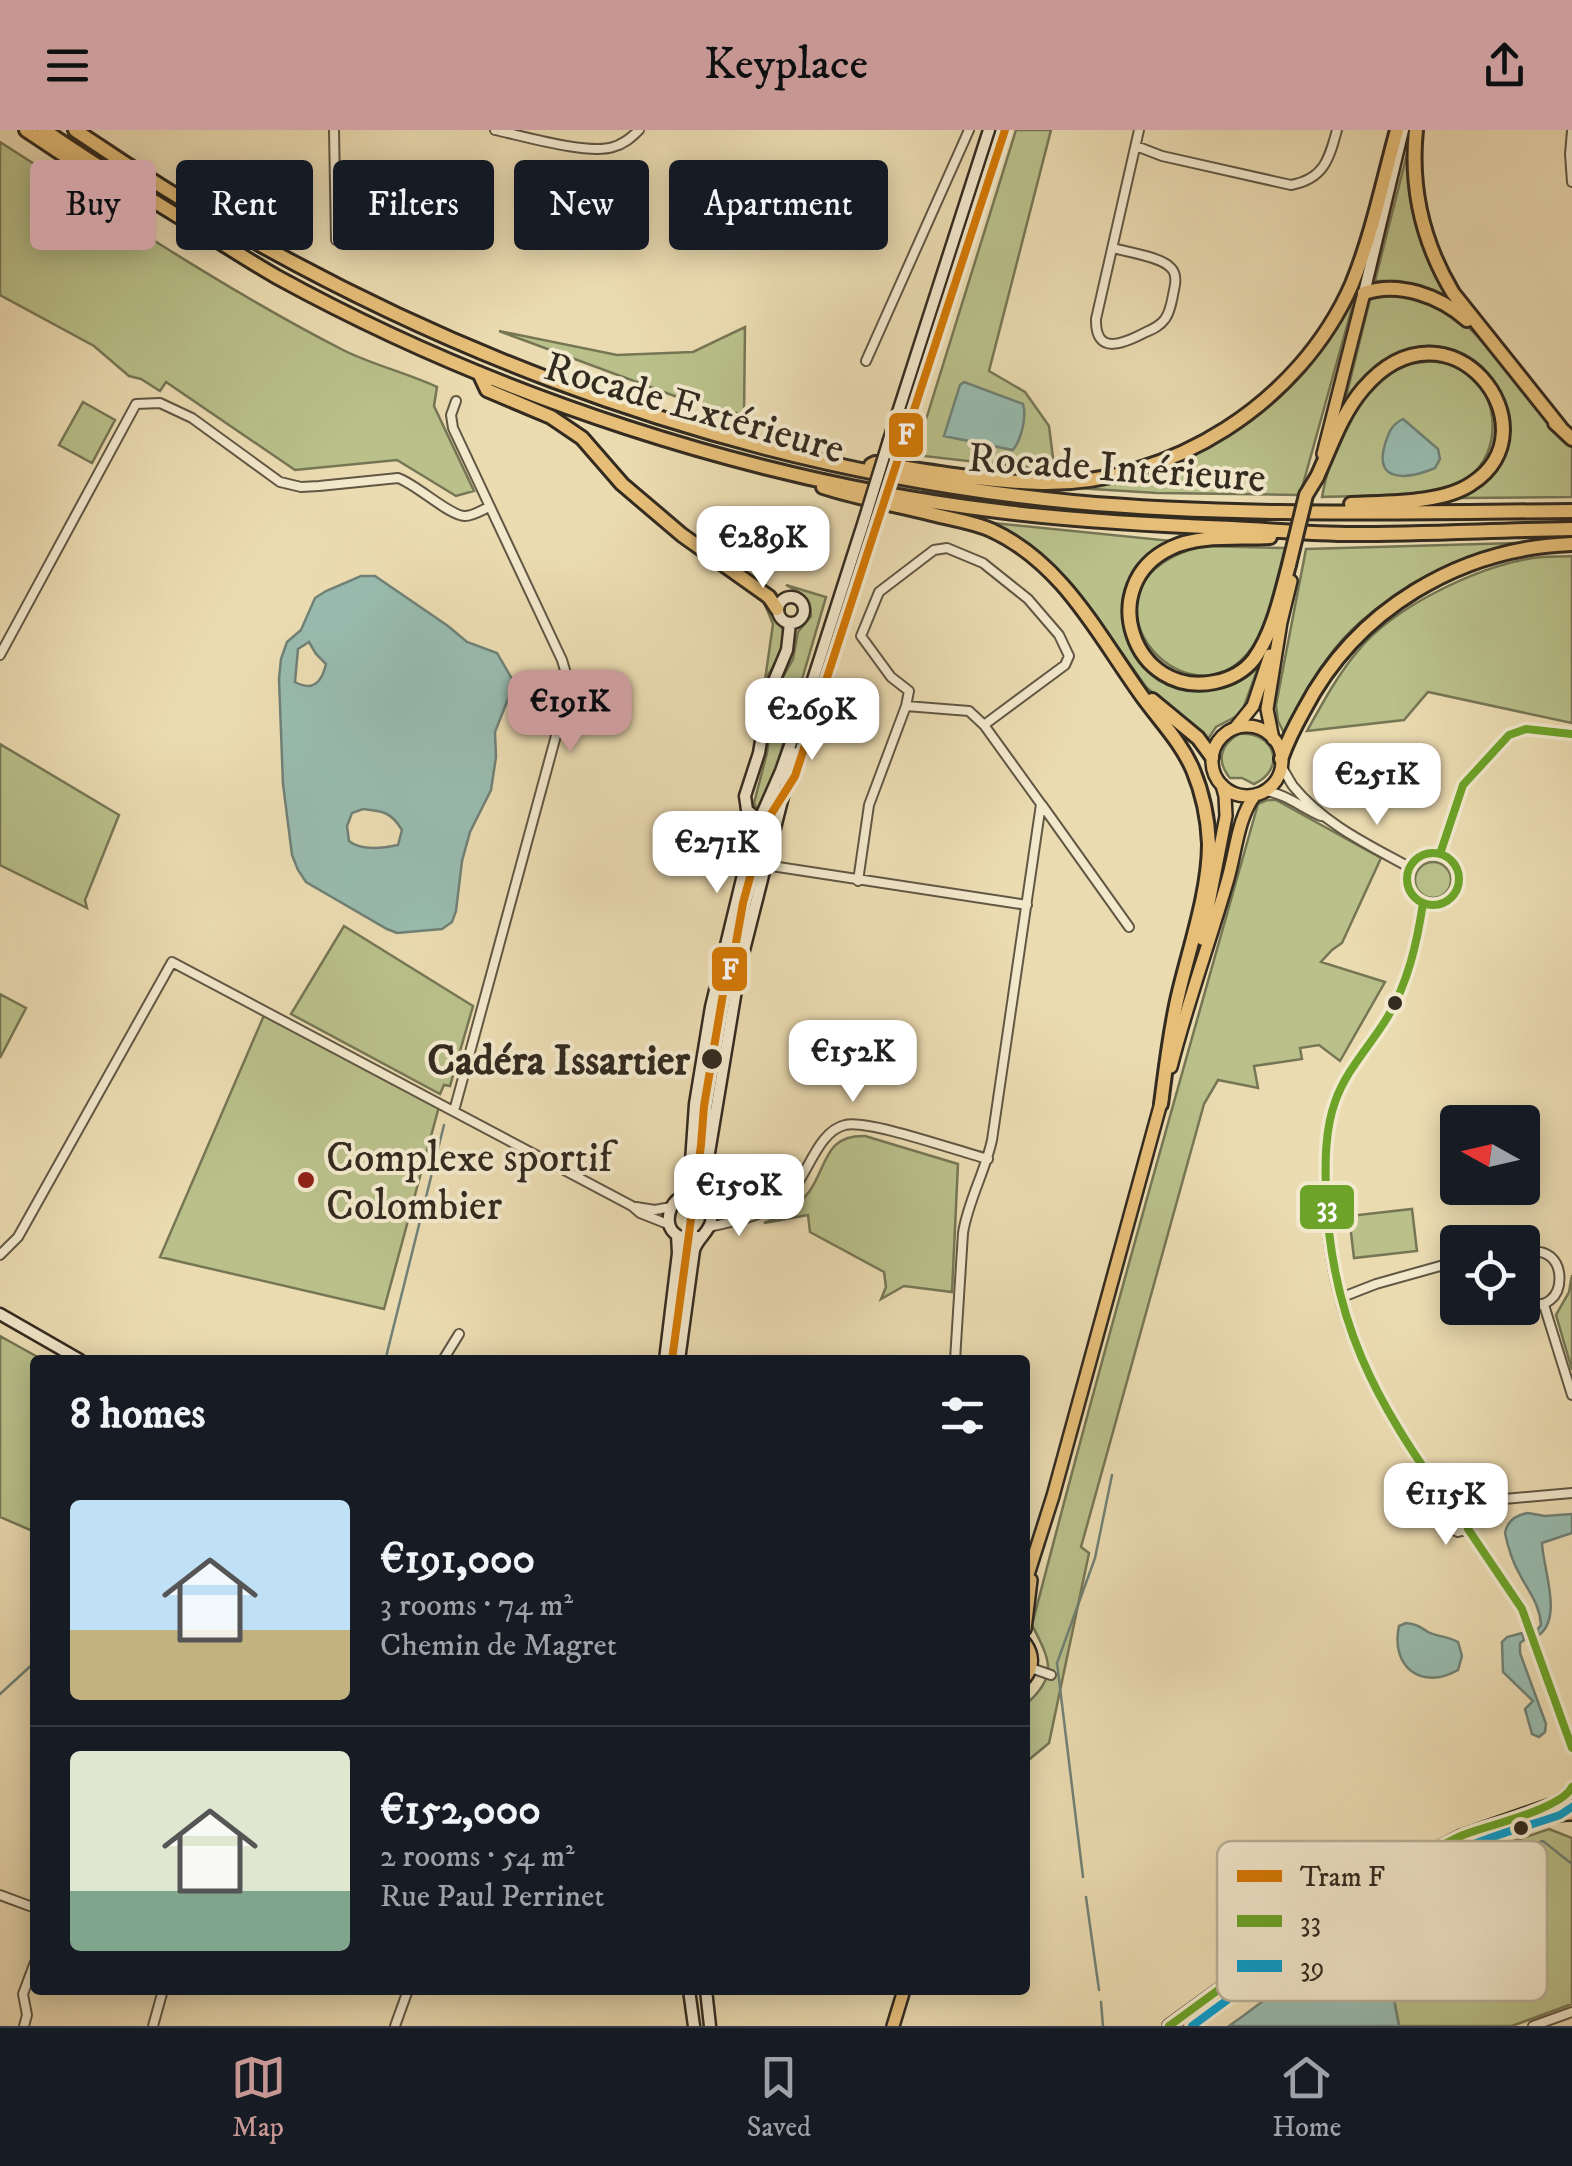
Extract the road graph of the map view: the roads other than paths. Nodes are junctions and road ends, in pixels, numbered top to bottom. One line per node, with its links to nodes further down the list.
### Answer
1 (26, 130): 17 (highway)
2 (44, 130): 18 (highway, Rocade Extérieure)
3 (75, 130): 15 (highway, Rocade Intérieure)
4 (90, 130): 15 (highway)
5 (334, 130): 19 (street)
6 (495, 130): 7 (street)
7 (639, 130)
8 (969, 130): 24 (street)
9 (989, 130): 44 (street, bridge)
10 (1139, 130): 16 (street)
11 (1337, 130): 16 (street)
12 (1400, 130): 23 (street); 30 (highway)
13 (1416, 130): 27 (highway)
14 (1572, 131): 20 (street)
15 (98, 146): 30 (highway, Rocade Intérieure)
16 (1136, 146): 22 (street)
17 (71, 160)
18 (88, 160)
19 (335, 160)
20 (1572, 182)
21 (156, 203): 25 (highway, Rocade Extérieure)
22 (1113, 248): 22 (street)
23 (1364, 293): 27 (highway); 31 (main road)
24 (866, 362)
25 (480, 373): 29 (highway, Rocade Extérieure); 39 (highway)
26 (456, 402): 32 (street)
27 (1560, 427): 28 (highway)
28 (1572, 439)
29 (744, 462): 36 (highway, Rocade Extérieure); 43 (highway)
30 (861, 470): 33 (highway, Rocade Intérieure)
31 (1316, 477): 33 (highway); 38 (highway, bridge)
32 (489, 507): 42 (street); 67 (street)
33 (1237, 511): 34 (highway, Rocade Intérieure)
34 (1572, 511)
35 (1572, 529): 36 (highway, Rocade Extérieure)
36 (1348, 534): 38 (highway)
37 (1572, 544): 51 (highway)
38 (1292, 565): 41 (main road)
39 (778, 609): 40 (street); 40 (street)
40 (790, 622): 56 (street)
41 (1281, 622): 47 (main road); 49 (main road)
42 (0, 655)
43 (1132, 681): 50 (highway); 66 (highway)
44 (810, 689): 56 (street); 58 (street)
45 (906, 706): 46 (street); 46 (street); 60 (street)
46 (984, 725): 54 (street)
47 (1236, 728): 49 (main road); 50 (main road)
48 (1572, 734): 57 (street)
49 (1273, 739): 51 (main road)
50 (1212, 757): 52 (main road)
51 (1281, 763): 53 (main road); 55 (street)
52 (1222, 785): 53 (main road); 65 (main road)
53 (1259, 793): 55 (street); 65 (main road)
54 (1041, 804): 62 (street); 64 (street)
55 (1325, 818): 59 (street)
56 (760, 820): 63 (street); 69 (street)
57 (1440, 854): 59 (street); 61 (street)
58 (765, 865): 60 (street); 63 (street)
59 (1409, 867): 61 (street)
60 (858, 881): 62 (street)
61 (1423, 903): 80 (street)
62 (1027, 905): 68 (street)
63 (750, 922): 71 (street)
64 (1130, 928)
65 (1188, 1002): 66 (main road)
66 (1161, 1104): 95 (main road)
67 (454, 1111): 70 (street); 78 (street)
68 (988, 1159): 73 (street); 89 (street)
69 (681, 1198): 71 (street); 72 (street)
70 (632, 1206): 72 (street); 75 (street)
71 (707, 1206): 73 (street); 74 (street)
72 (671, 1207): 75 (street)
73 (755, 1214): 74 (street)
74 (709, 1227): 76 (street)
75 (673, 1230): 76 (street); 87 (street)
76 (699, 1237): 88 (street)
77 (1540, 1252): 81 (street)
78 (0, 1256)
79 (1440, 1267): 80 (street)
80 (1340, 1298): 92 (street)
81 (1544, 1305): 82 (street); 90 (street)
82 (1540, 1306)
83 (0, 1314): 85 (street)
84 (460, 1334): 86 (street)
85 (71, 1355)
86 (446, 1355)
87 (666, 1355)
88 (680, 1355)
89 (955, 1355)
90 (1572, 1395)
91 (1572, 1493): 93 (street)
92 (1449, 1504): 93 (street); 94 (street)
93 (1474, 1511): 94 (street)
94 (1468, 1529): 100 (street)
95 (1033, 1566): 96 (main road); 97 (main road)
96 (1030, 1573)
97 (1030, 1590)
98 (1030, 1673): 99 (street)
99 (1051, 1675)
100 (1572, 1745)
101 (1572, 1795): 103 (main road)
102 (1572, 1814): 104 (main road)
103 (1451, 1841)
104 (1480, 1841)
105 (0, 1895): 106 (street)
106 (30, 1906)
107 (30, 1975): 116 (street)
108 (1217, 1991): 122 (main road)
109 (162, 1995): 117 (street)
110 (406, 1995): 118 (street)
111 (690, 1995): 119 (street)
112 (707, 1995): 120 (street)
113 (902, 1995): 121 (main road)
114 (1224, 2001): 123 (main road)
115 (1572, 2012): 124 (street)
116 (24, 2026)
117 (153, 2026)
118 (395, 2026)
119 (694, 2026)
120 (710, 2026)
121 (893, 2026)
122 (1168, 2026)
123 (1189, 2026)
124 (1533, 2026)

